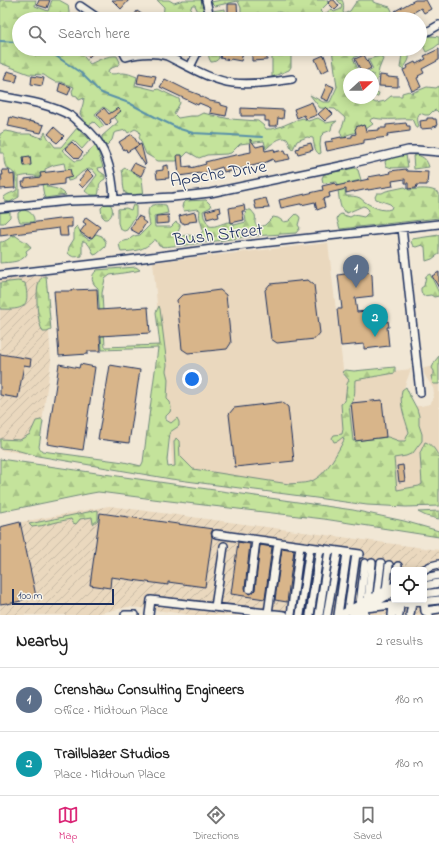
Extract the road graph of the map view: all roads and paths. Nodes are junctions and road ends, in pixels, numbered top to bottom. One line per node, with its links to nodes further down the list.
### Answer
1 (206, 0): 4 (street)
2 (80, 6): 3 (street)
3 (89, 12)
4 (209, 12)
5 (439, 25): 6 (street)
6 (427, 32)
7 (167, 56): 9 (street)
8 (196, 56): 9 (street)
9 (190, 68): 10 (street)
10 (292, 79)
11 (0, 96): 13 (street)
12 (439, 152): 13 (street, Apache Drive)
13 (114, 200): 14 (street, Apache Drive)
14 (0, 208)
15 (439, 224): 16 (street, Bush Street)
16 (402, 228): 17 (street, Bush Street); 18 (street)
17 (0, 275)
18 (420, 393)
19 (216, 534): 20 (street)
20 (256, 540): 21 (street); 37 (street)
21 (278, 543): 23 (street); 56 (street)
22 (224, 546): 52 (street)
23 (300, 546): 24 (street); 63 (street)
24 (310, 547): 25 (street); 64 (street)
25 (320, 549): 26 (street); 65 (street)
26 (329, 550): 27 (street); 66 (street)
27 (338, 551): 28 (street); 67 (street)
28 (347, 553): 58 (street); 68 (street)
29 (381, 563): 44 (street)
30 (439, 564): 32 (street)
31 (389, 565): 39 (street)
32 (427, 568)
33 (439, 575): 34 (street)
34 (427, 577)
35 (439, 584): 36 (street)
36 (427, 586)
37 (250, 588)
38 (391, 588): 39 (street)
39 (386, 590): 44 (street)
40 (439, 592): 42 (street)
41 (391, 594): 44 (street)
42 (427, 594)
43 (368, 600): 44 (street); 54 (street); 54 (street)
44 (381, 600): 46 (street); 53 (street); 54 (street); 70 (street)
45 (439, 600): 47 (street)
46 (391, 601)
47 (427, 602)
48 (396, 603): 71 (street)
49 (396, 603): 72 (street)
50 (412, 603): 73 (street)
51 (424, 603): 57 (street)
52 (215, 607): 56 (street); 61 (street)
53 (375, 607): 54 (street); 69 (street)
54 (363, 609): 58 (street)
55 (439, 609): 57 (street)
56 (268, 613): 62 (street)
57 (427, 613)
58 (352, 614): 68 (street)
59 (125, 615): 60 (street)
60 (135, 615)
61 (149, 615)
62 (284, 615)
63 (291, 615)
64 (300, 615)
65 (310, 615)
66 (319, 615)
67 (327, 615)
68 (339, 615)
69 (374, 615)
70 (383, 615)
71 (392, 615)
72 (399, 615)
73 (410, 615)

